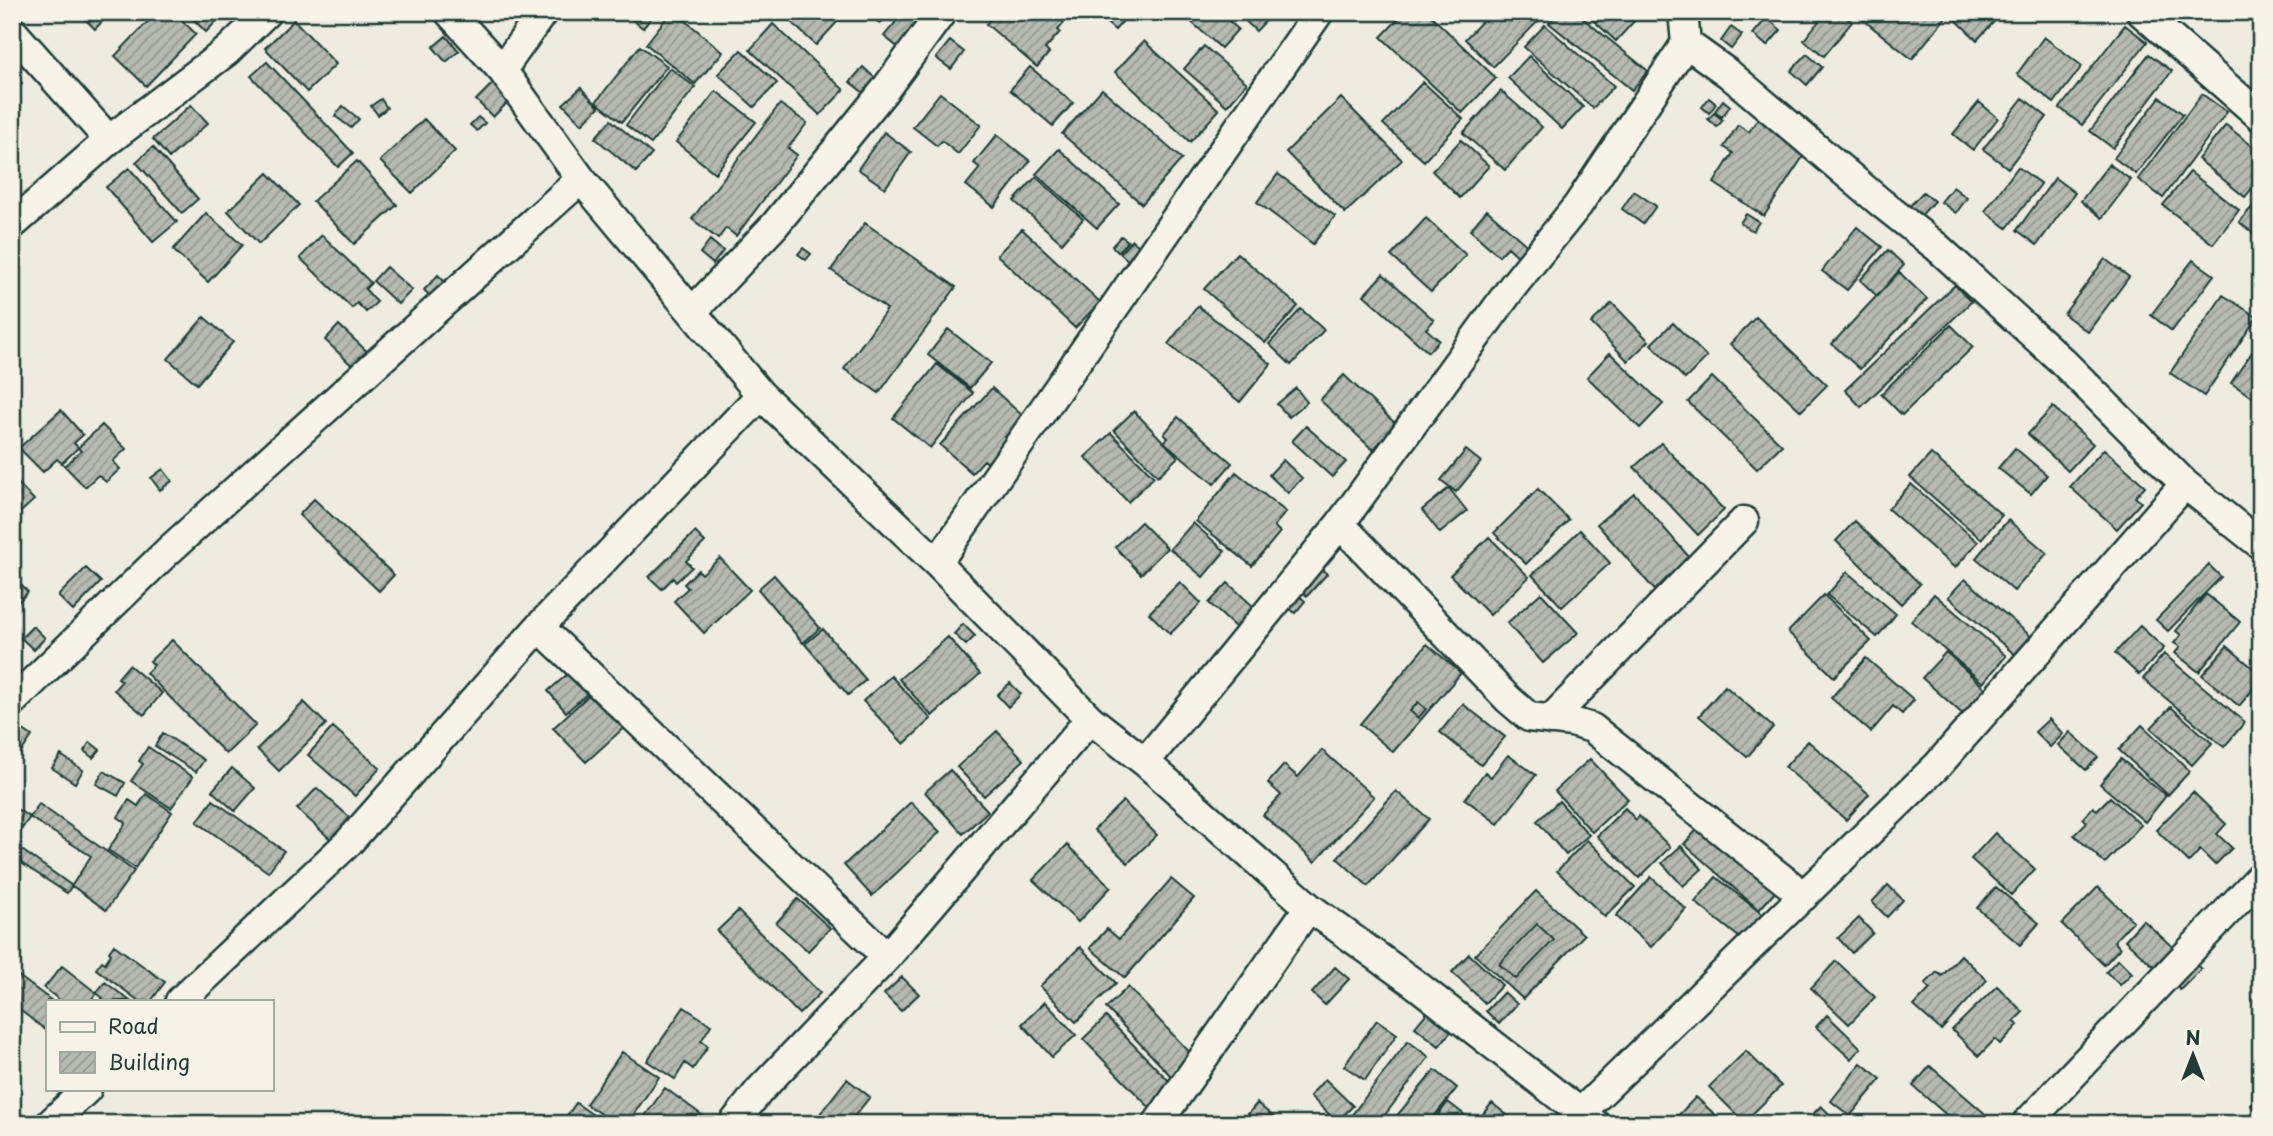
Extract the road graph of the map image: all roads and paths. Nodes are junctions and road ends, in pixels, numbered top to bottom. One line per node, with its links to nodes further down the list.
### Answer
1 (267, 12): 12 (street)
2 (449, 12): 10 (street)
3 (543, 12): 10 (street)
4 (942, 12): 15 (street)
5 (1683, 12): 9 (street)
6 (2141, 12): 11 (street)
7 (1317, 13): 21 (street)
8 (12, 32): 12 (street)
9 (1686, 43): 17 (street); 19 (street)
10 (502, 70): 13 (street)
11 (2261, 117)
12 (109, 140): 14 (street)
13 (581, 179): 15 (street); 23 (street)
14 (12, 225)
15 (692, 312): 16 (street)
16 (761, 395): 21 (street); 22 (street)
17 (2185, 484): 20 (street); 28 (street)
18 (1744, 521): 25 (street)
19 (1340, 524): 25 (street); 26 (street)
20 (2261, 545)
21 (937, 563): 24 (street)
22 (539, 627): 30 (street); 31 (street)
23 (12, 702)
24 (1090, 719): 26 (street); 30 (street)
25 (1550, 720): 28 (street)
26 (1145, 762): 29 (street)
27 (2261, 876): 37 (street)
28 (1804, 896): 33 (street)
29 (1309, 907): 33 (street); 36 (street)
30 (887, 957): 35 (street)
31 (181, 1000)
32 (86, 1090): 34 (street)
33 (1588, 1118)
34 (50, 1124)
35 (733, 1124)
36 (1157, 1124)
37 (2026, 1124)

